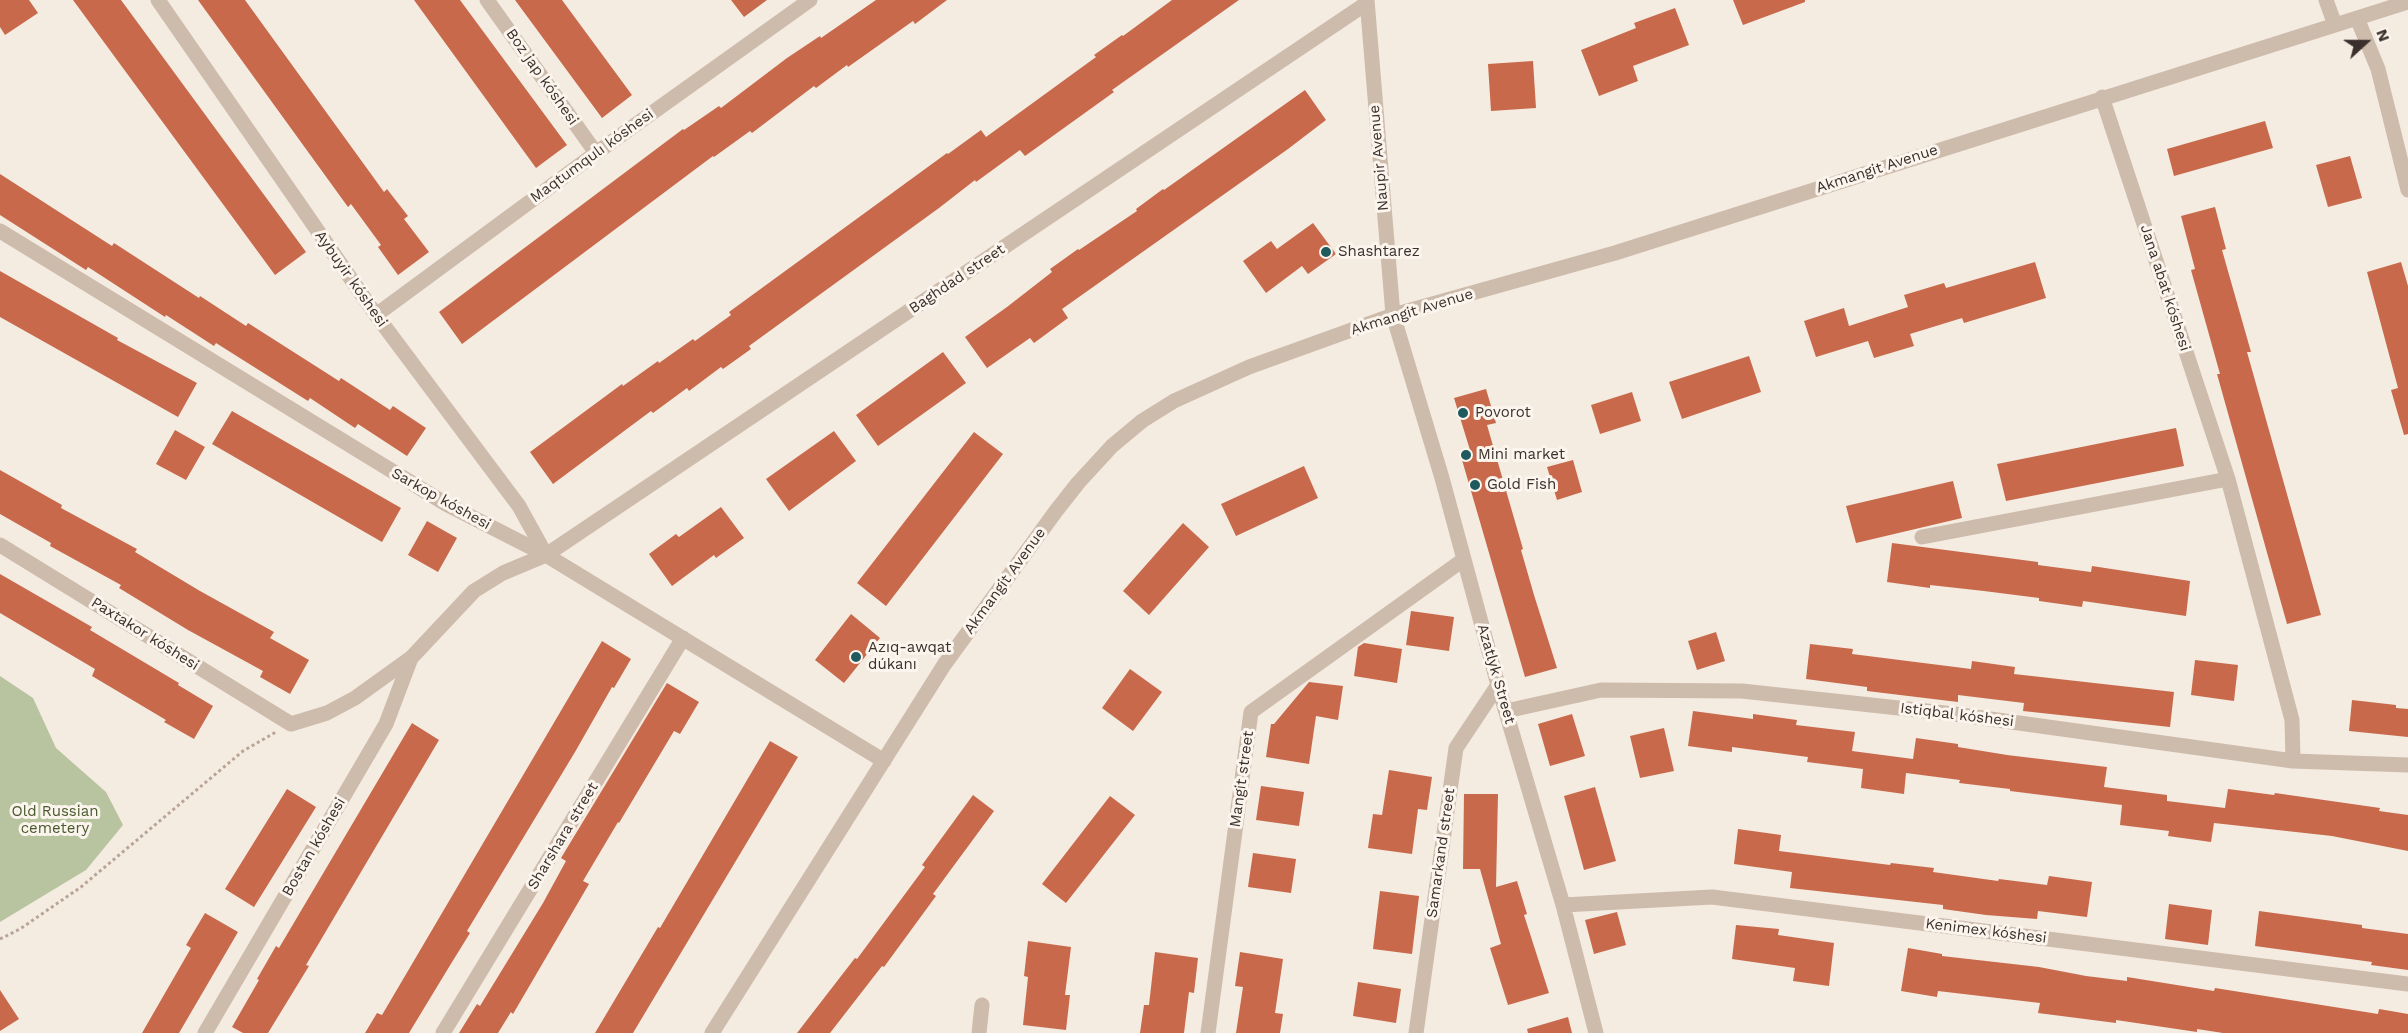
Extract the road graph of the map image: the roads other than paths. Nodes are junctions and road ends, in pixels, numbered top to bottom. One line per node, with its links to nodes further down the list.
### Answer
1 (158, 0): 13 (street, Aybuyir kóshesi)
2 (487, 0): 10 (street, Boz jap kóshesi)
3 (810, 0): 10 (street, Maqtumqulı kóshesi)
4 (2326, 0): 8 (street)
5 (1367, 1): 14 (street, Naupir Avenue); 18 (street, Baghdad street)
6 (2408, 2): 7 (street, Akmangit Avenue)
7 (2357, 18): 8 (street, Akmangit Avenue); 11 (street)
8 (2335, 26): 9 (street, Akmangit Avenue)
9 (2102, 97): 14 (street, Akmangit Avenue); 15 (street, Jana abat kóshesi)
10 (596, 153): 13 (street, Maqtumqulı kóshesi)
11 (2408, 190)
12 (0, 231): 18 (street, Sarkop kóshesi)
13 (376, 315): 18 (street, Aybuyir kóshesi)
14 (1393, 315): 19 (street, Azatlyk Street); 24 (street, Akmangit Avenue)
15 (2228, 479): 16 (street); 25 (street, Jana abat kóshesi)
16 (1922, 537)
17 (0, 545): 21 (street, Paxtakor kóshesi)
18 (546, 555): 20 (street, Sarkop kóshesi); 21 (street, Baghdad street)
19 (1463, 560): 22 (street, Azatlyk Street); 34 (street, Mangit street)
20 (684, 638): 24 (street, Sarkop kóshesi); 31 (street, Sharshara street)
21 (412, 657): 30 (street, Bostan kóshesi)
22 (1498, 685): 23 (street, Azatlyk Street); 35 (street, Samarkand street)
23 (1506, 711): 25 (street, Istiqbal kóshesi); 27 (street, Azatlyk Street)
24 (884, 761): 32 (street, Akmangit Avenue)
25 (2293, 761): 26 (street, Istiqbal kóshesi)
26 (2408, 765)
27 (1563, 905): 28 (street, Kenimex kóshesi); 36 (street, Azatlyk Street)
28 (2408, 984)
29 (982, 1005): 33 (street)
30 (205, 1033)
31 (443, 1033)
32 (712, 1033)
33 (979, 1033)
34 (1208, 1033)
35 (1416, 1033)
36 (1596, 1033)

